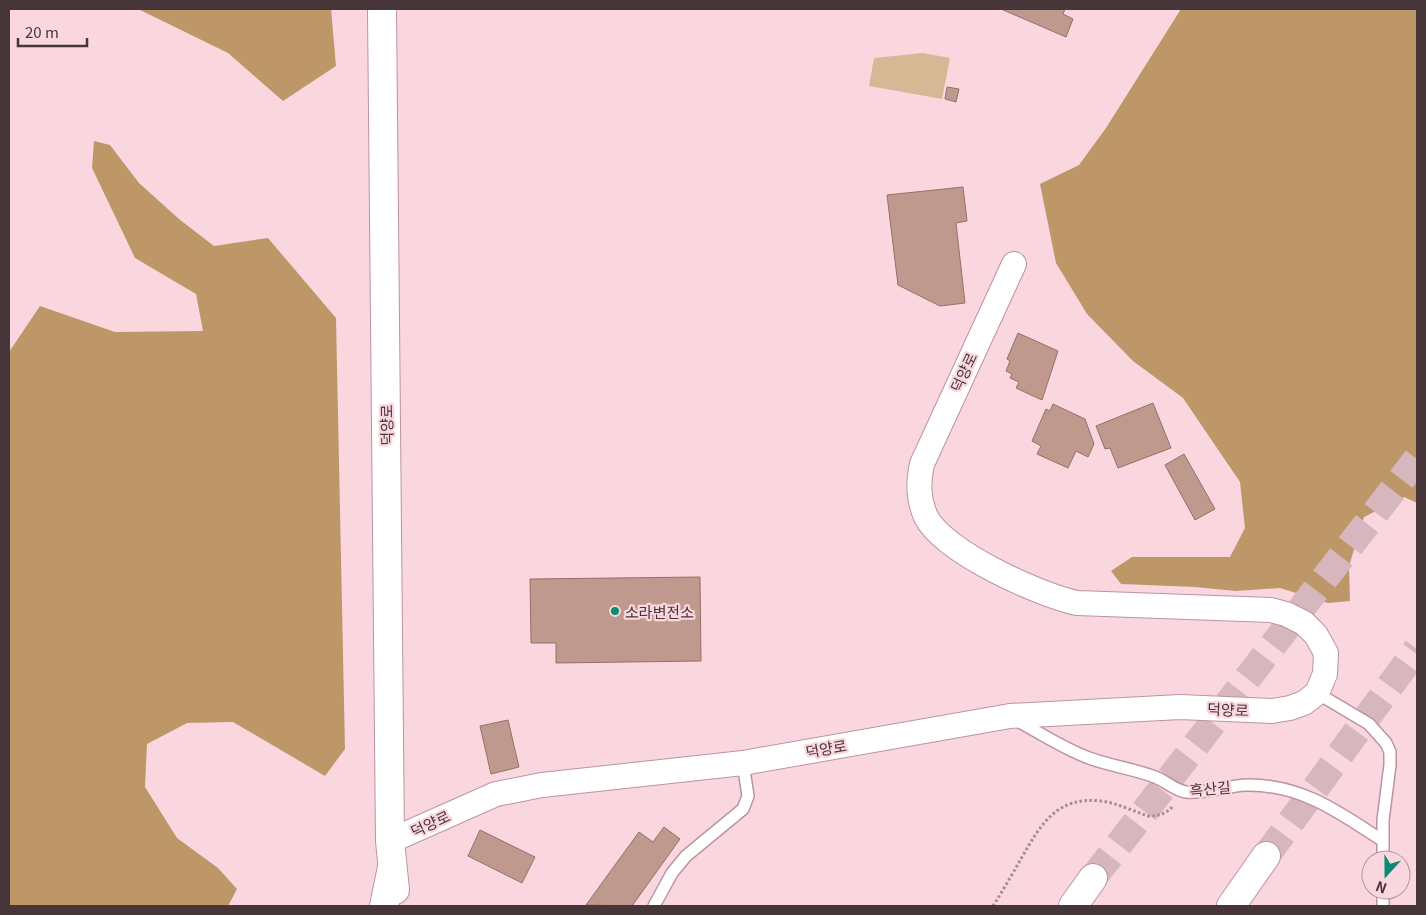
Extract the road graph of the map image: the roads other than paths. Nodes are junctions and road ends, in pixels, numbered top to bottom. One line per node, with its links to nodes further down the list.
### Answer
1 (382, 9): 8 (street, 덕양로)
2 (1014, 264): 3 (street, 덕양로)
3 (1317, 693): 4 (street, 덕양로); 6 (lane)
4 (1010, 716): 5 (street, 덕양로); 6 (lane, 흑산길)
5 (743, 762): 8 (street, 덕양로); 13 (lane)
6 (1383, 841): 7 (lane)
7 (1383, 850)
8 (391, 854): 11 (street); 12 (street, 덕양로)
9 (1266, 856): 15 (street)
10 (1093, 878): 14 (street)
11 (384, 906)
12 (397, 906)
13 (654, 906)
14 (1073, 906)
15 (1231, 906)

